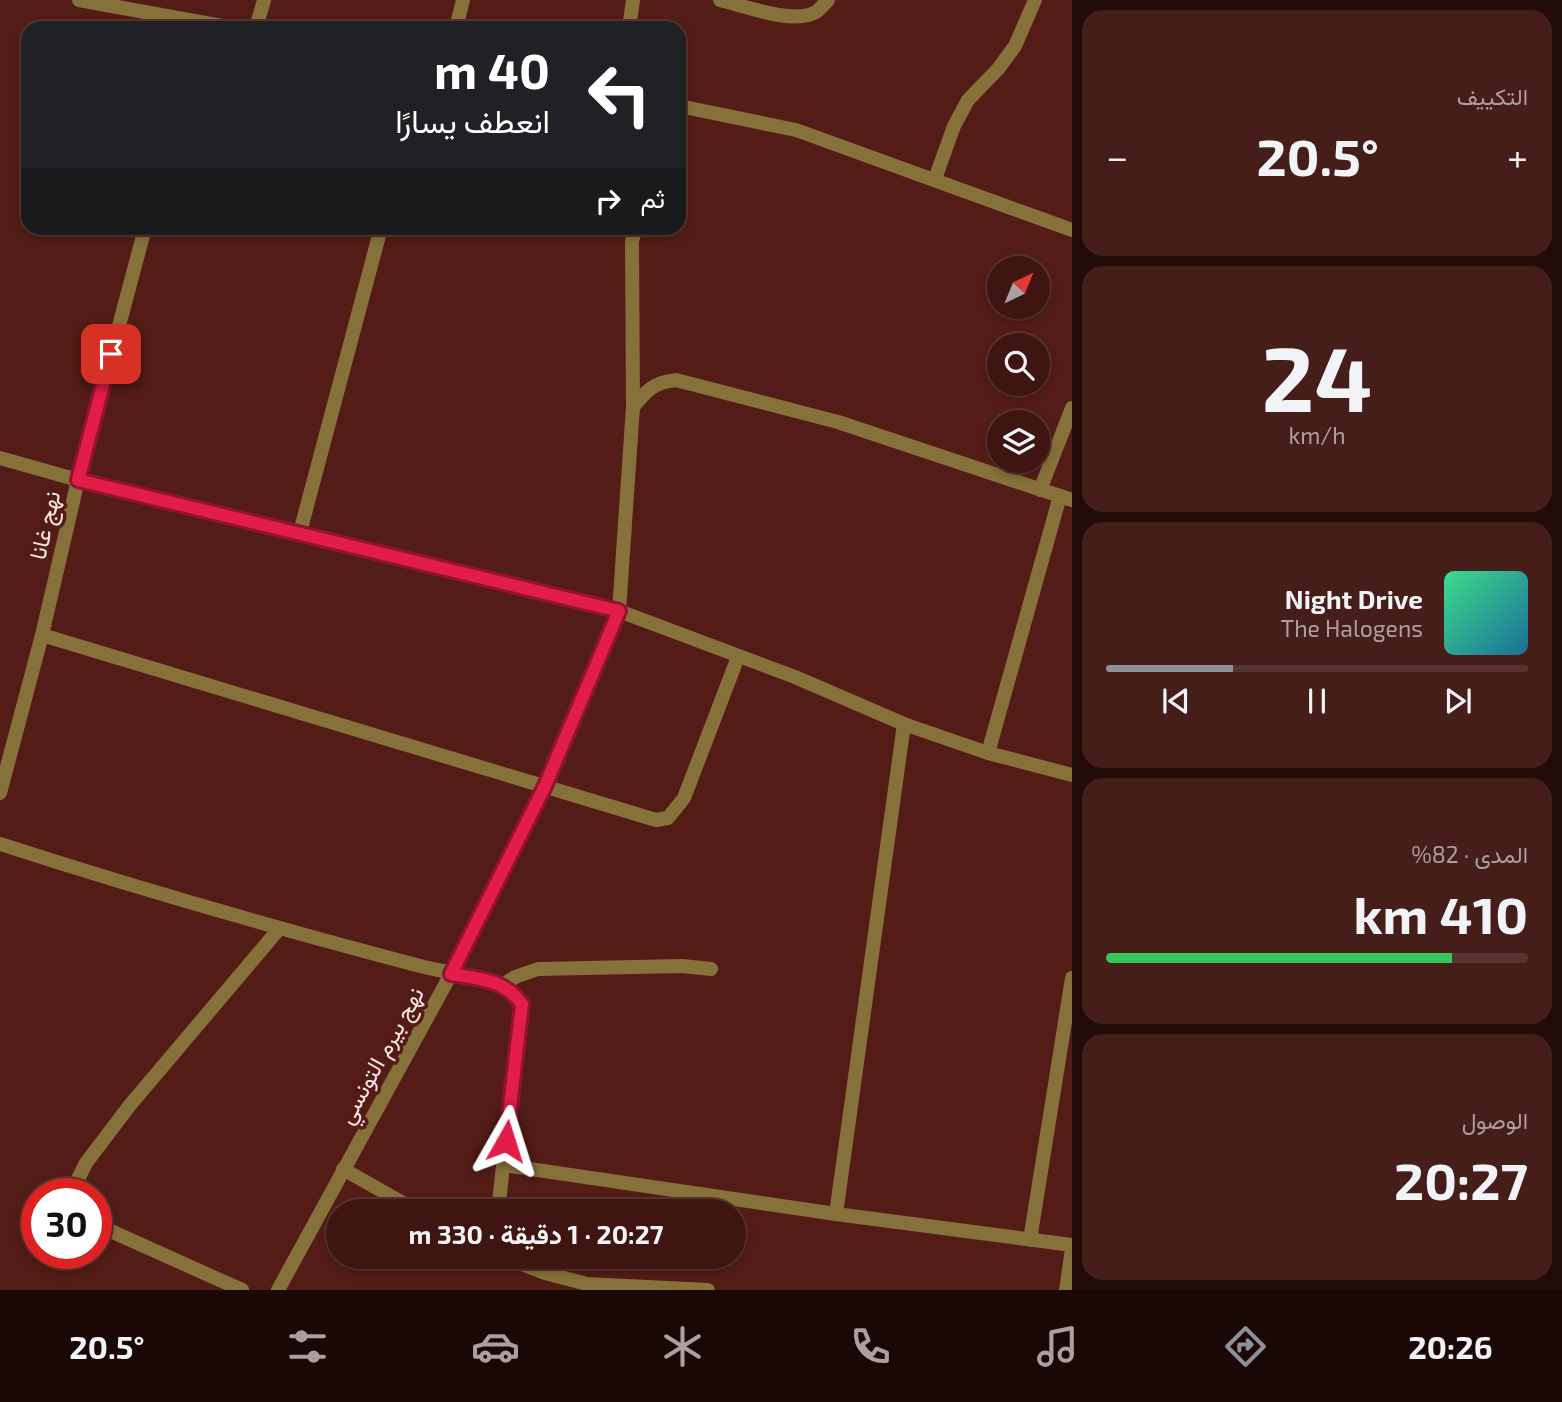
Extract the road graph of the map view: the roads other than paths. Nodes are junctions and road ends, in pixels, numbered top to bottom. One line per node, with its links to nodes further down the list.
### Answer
1 (79, 0): 8 (street)
2 (264, 0): 9 (street)
3 (463, 0): 10 (street)
4 (633, 0): 11 (street)
5 (720, 0): 6 (street)
6 (828, 0)
7 (1035, 0): 13 (street)
8 (179, 21)
9 (258, 21)
10 (458, 21)
11 (630, 21)
12 (686, 107): 13 (street)
13 (935, 179): 14 (street)
14 (1072, 230)
15 (143, 235): 21 (street, نهج غانا)
16 (379, 235): 24 (street)
17 (634, 235): 18 (street, نهج بيرم التونسي)
18 (633, 407): 22 (street); 25 (street, نهج بيرم التونسي)
19 (1072, 408): 22 (street)
20 (0, 458): 21 (street)
21 (78, 480): 24 (street); 26 (street, نهج غانا)
22 (1040, 490): 23 (street)
23 (1066, 498): 29 (street)
24 (300, 533): 25 (street)
25 (619, 611): 27 (street); 31 (street, نهج بيرم التونسي)
26 (42, 635): 31 (street); 32 (street, نهج غانا)
27 (738, 657): 28 (street); 31 (street)
28 (904, 724): 29 (street); 44 (street)
29 (988, 753): 30 (street)
30 (1072, 775)
31 (545, 786): 36 (street, نهج بيرم التونسي)
32 (0, 793)
33 (0, 844): 34 (street)
34 (279, 929): 36 (street); 41 (street)
35 (712, 969): 38 (street)
36 (451, 974): 38 (street); 40 (street, نهج بيرم التونسي)
37 (1072, 978): 46 (street)
38 (501, 986): 39 (street)
39 (503, 1165): 43 (street); 44 (street)
40 (343, 1169): 42 (street); 50 (street, نهج بيرم التونسي)
41 (78, 1178)
42 (396, 1199)
43 (499, 1199)
44 (836, 1214): 46 (street)
45 (112, 1232): 49 (street)
46 (1030, 1240): 47 (street)
47 (1072, 1247): 52 (street)
48 (535, 1269): 51 (street)
49 (242, 1290)
50 (278, 1290)
51 (708, 1290)
52 (1066, 1290)

